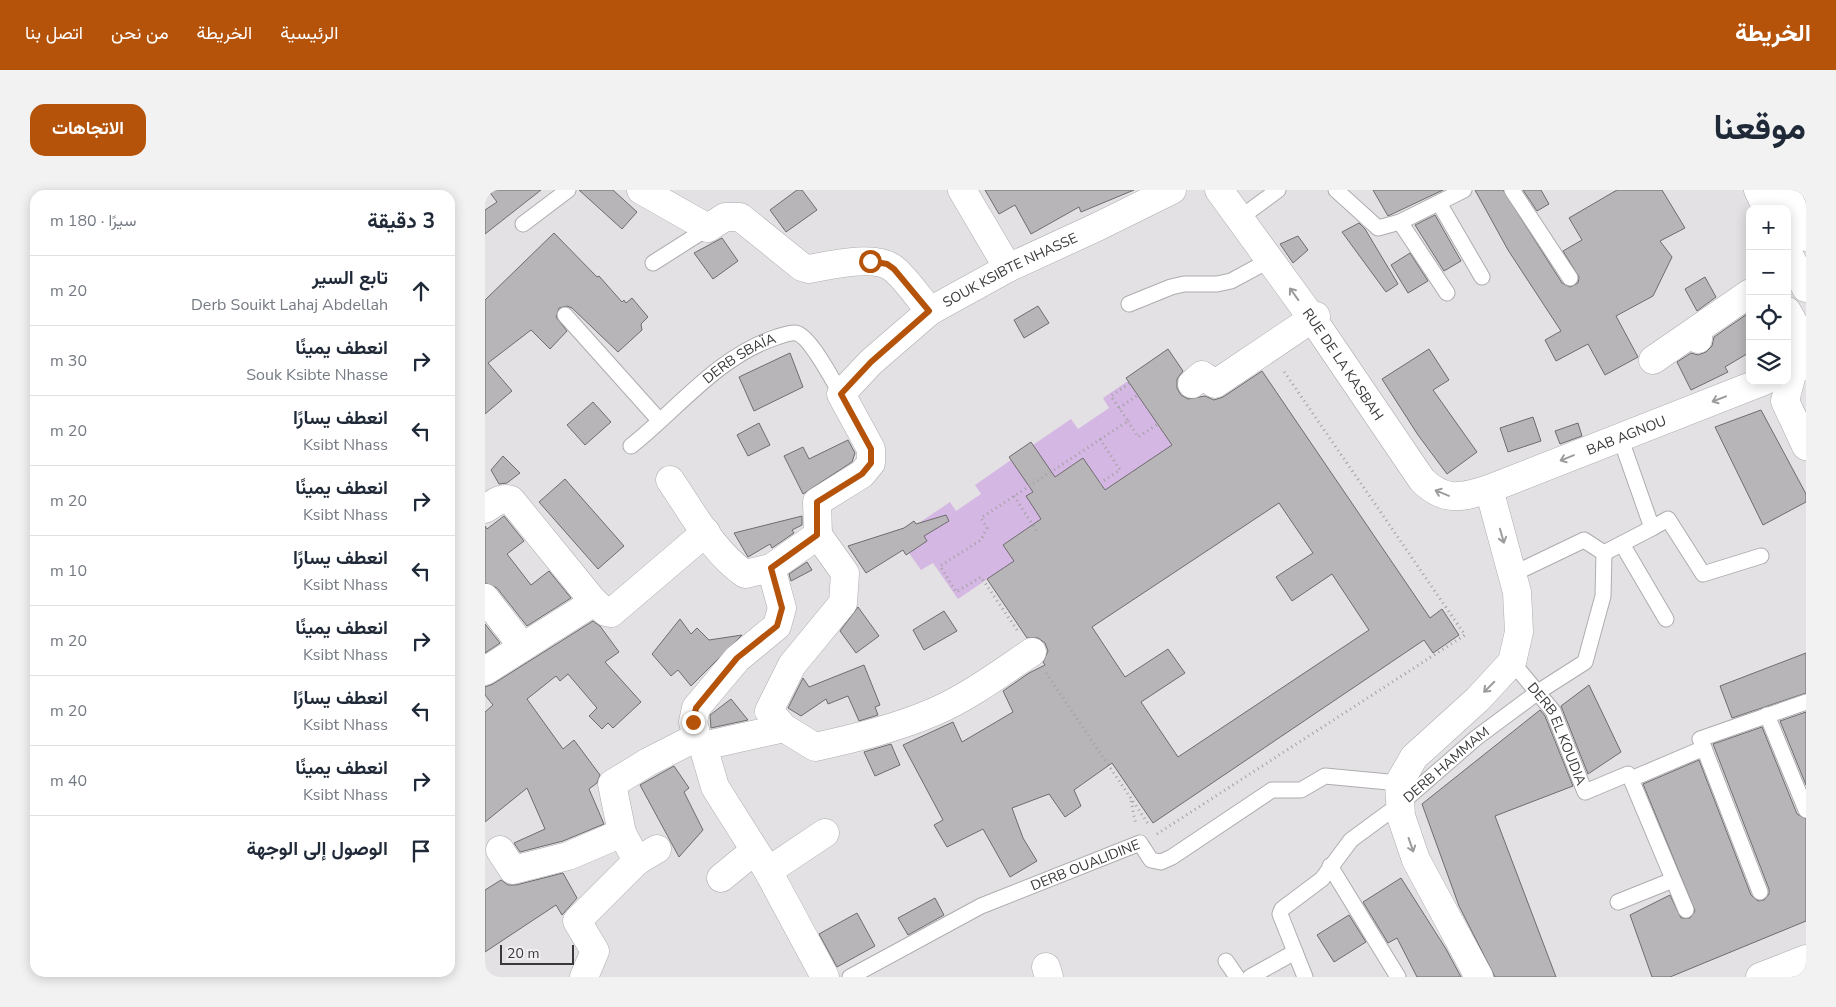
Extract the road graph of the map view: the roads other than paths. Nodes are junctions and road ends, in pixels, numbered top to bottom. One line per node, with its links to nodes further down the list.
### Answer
1 (568, 190): 16 (lane)
2 (641, 190): 17 (street)
3 (962, 190): 22 (street)
4 (1171, 190): 22 (street, SOUK KSIBTE NHASSE)
5 (1219, 190): 14 (street, RUE DE LA KASBAH)
6 (1278, 190): 14 (lane)
7 (1336, 190): 15 (lane)
8 (1464, 190): 12 (lane)
9 (1512, 190): 24 (lane)
10 (1758, 190): 13 (street)
11 (1785, 190): 18 (street)
12 (1439, 203): 15 (lane); 23 (lane)
13 (1765, 205)
14 (1240, 218): 20 (street, RUE DE LA KASBAH)
15 (1401, 222): 26 (lane)
16 (523, 224)
17 (708, 228): 21 (lane); 29 (street)
18 (1806, 237)
19 (1791, 259): 25 (street)
20 (1270, 260): 28 (lane); 31 (street, RUE DE LA KASBAH, one-way to 20)
21 (653, 263)
22 (1008, 268): 29 (street, SOUK KSIBTE NHASSE)
23 (1482, 277)
24 (1570, 278)
25 (1806, 288)
26 (1447, 293)
27 (1747, 295): 33 (street)
28 (1129, 304)
29 (929, 311): 37 (street, SOUK KSIBTE NHASSE)
30 (565, 314): 38 (lane)
31 (1314, 317): 35 (street); 43 (street, RUE DE LA KASBAH, one-way to 31)
32 (1791, 318): 34 (street)
33 (1653, 360)
34 (1792, 363): 41 (street)
35 (1192, 384)
36 (1754, 385): 39 (street, BAB AGNOU, one-way to 39)
37 (841, 394): 38 (lane, DERB SBAÏA); 47 (street)
38 (659, 420): 40 (lane, DERB SBAÏA)
39 (1620, 437): 43 (street, BAB AGNOU, one-way to 43); 45 (lane)
40 (631, 446)
41 (1806, 446)
42 (670, 480): 46 (street)
43 (1489, 489): 52 (street, one-way to 52)
44 (485, 509): 54 (street)
45 (1652, 528): 48 (lane); 50 (lane)
46 (706, 532): 51 (street); 54 (street)
47 (817, 535): 51 (street); 63 (street)
48 (1622, 544): 49 (lane); 55 (lane)
49 (1604, 553): 52 (lane); 60 (lane, DERB HAMMAM)
50 (1761, 556)
51 (758, 571): 64 (street)
52 (1513, 574): 58 (street)
53 (485, 598): 56 (street)
54 (594, 602): 56 (street)
55 (1666, 619)
56 (523, 647): 59 (street)
57 (1032, 652): 63 (street)
58 (1512, 662): 60 (lane, DERB EL KOUDIA); 67 (street, one-way to 67)
59 (485, 671)
60 (1538, 692): 66 (lane, DERB EL KOUDIA); 67 (lane, DERB HAMMAM)
61 (1806, 702): 62 (lane)
62 (1767, 715): 65 (lane); 68 (lane)
63 (784, 728): 64 (street)
64 (698, 735): 69 (street); 72 (street)
65 (1705, 748): 66 (lane, DERB EL KOUDIA); 76 (lane)
66 (1631, 779): 75 (lane)
67 (1399, 793): 73 (lane, DERB HAMMAM); 84 (lane, DERB OUALIDINE); 89 (street, one-way to 89)
68 (1806, 810)
69 (622, 833): 71 (street); 82 (street)
70 (825, 833): 72 (street)
71 (500, 850)
72 (761, 861): 74 (street); 83 (street)
73 (1330, 866): 79 (lane, DERB HAMMAM); 88 (lane)
74 (721, 878)
75 (1673, 880): 77 (lane); 78 (lane)
76 (1760, 892)
77 (1618, 902)
78 (1686, 910)
79 (1295, 952): 86 (lane); 87 (lane, DERB HAMMAM)
80 (1806, 959): 90 (street)
81 (1226, 961): 85 (lane)
82 (584, 977)
83 (825, 977)
84 (850, 977)
85 (1237, 977)
86 (1249, 977)
87 (1305, 977)
88 (1398, 977)
89 (1479, 977)
90 (1760, 977)

